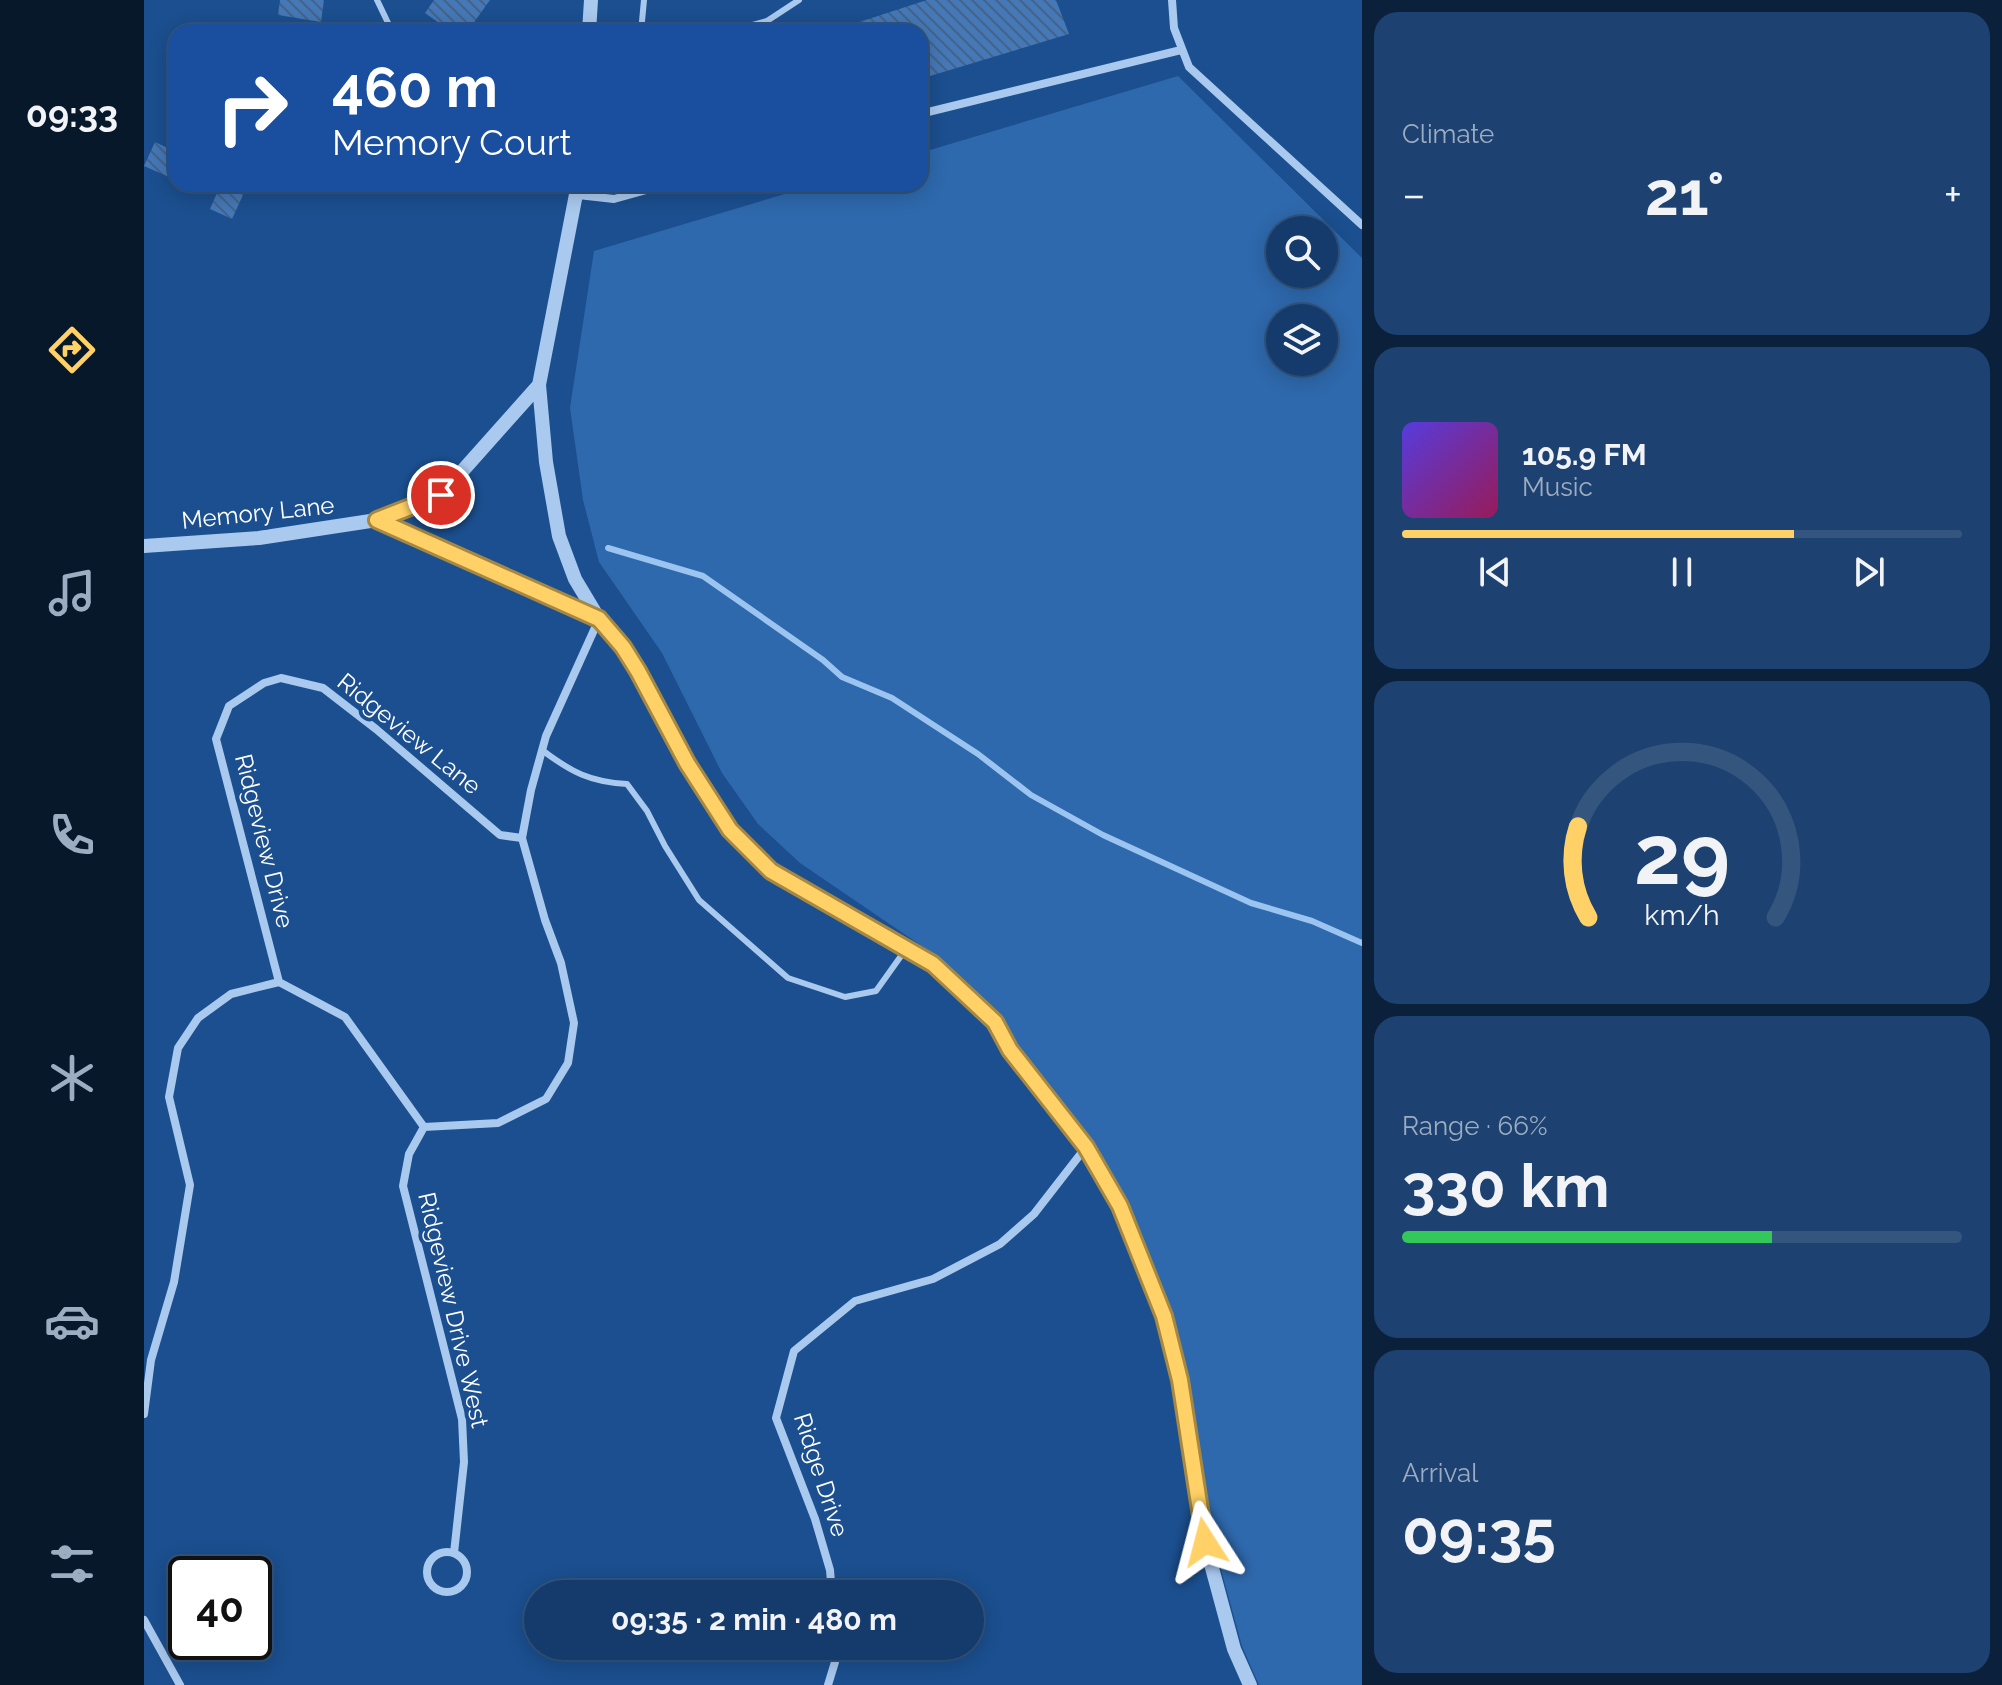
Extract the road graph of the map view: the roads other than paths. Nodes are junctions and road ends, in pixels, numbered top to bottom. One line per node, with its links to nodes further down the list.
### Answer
1 (377, 0): 6 (lane)
2 (591, 0): 7 (street)
3 (644, 0): 8 (lane)
4 (799, 0): 9 (lane)
5 (1172, 0): 10 (street)
6 (389, 24)
7 (590, 24)
8 (642, 24)
9 (756, 24)
10 (1181, 50): 11 (street); 15 (street)
11 (928, 112)
12 (577, 192): 16 (street)
13 (589, 192): 14 (street)
14 (639, 192)
15 (1362, 225)
16 (539, 385): 17 (street, Memory Lane); 19 (street)
17 (377, 520): 18 (street, Memory Lane); 19 (street)
18 (144, 546)
19 (599, 619): 21 (street); 23 (street)
20 (264, 683): 22 (street, Ridgeview Lane); 24 (street, Ridgeview Drive)
21 (542, 750): 22 (street); 23 (lane)
22 (522, 838): 25 (street)
23 (906, 949): 26 (street)
24 (279, 982): 25 (street); 27 (street)
25 (424, 1127): 28 (street, Ridgeview Drive West)
26 (1086, 1147): 29 (street, Ridge Drive); 34 (street)
27 (144, 1414)
28 (454, 1553): 28 (street, Ridgeview Drive West)
29 (831, 1580)
30 (144, 1620): 32 (street)
31 (835, 1660): 33 (street)
32 (180, 1685)
33 (828, 1685)
34 (1250, 1685)

